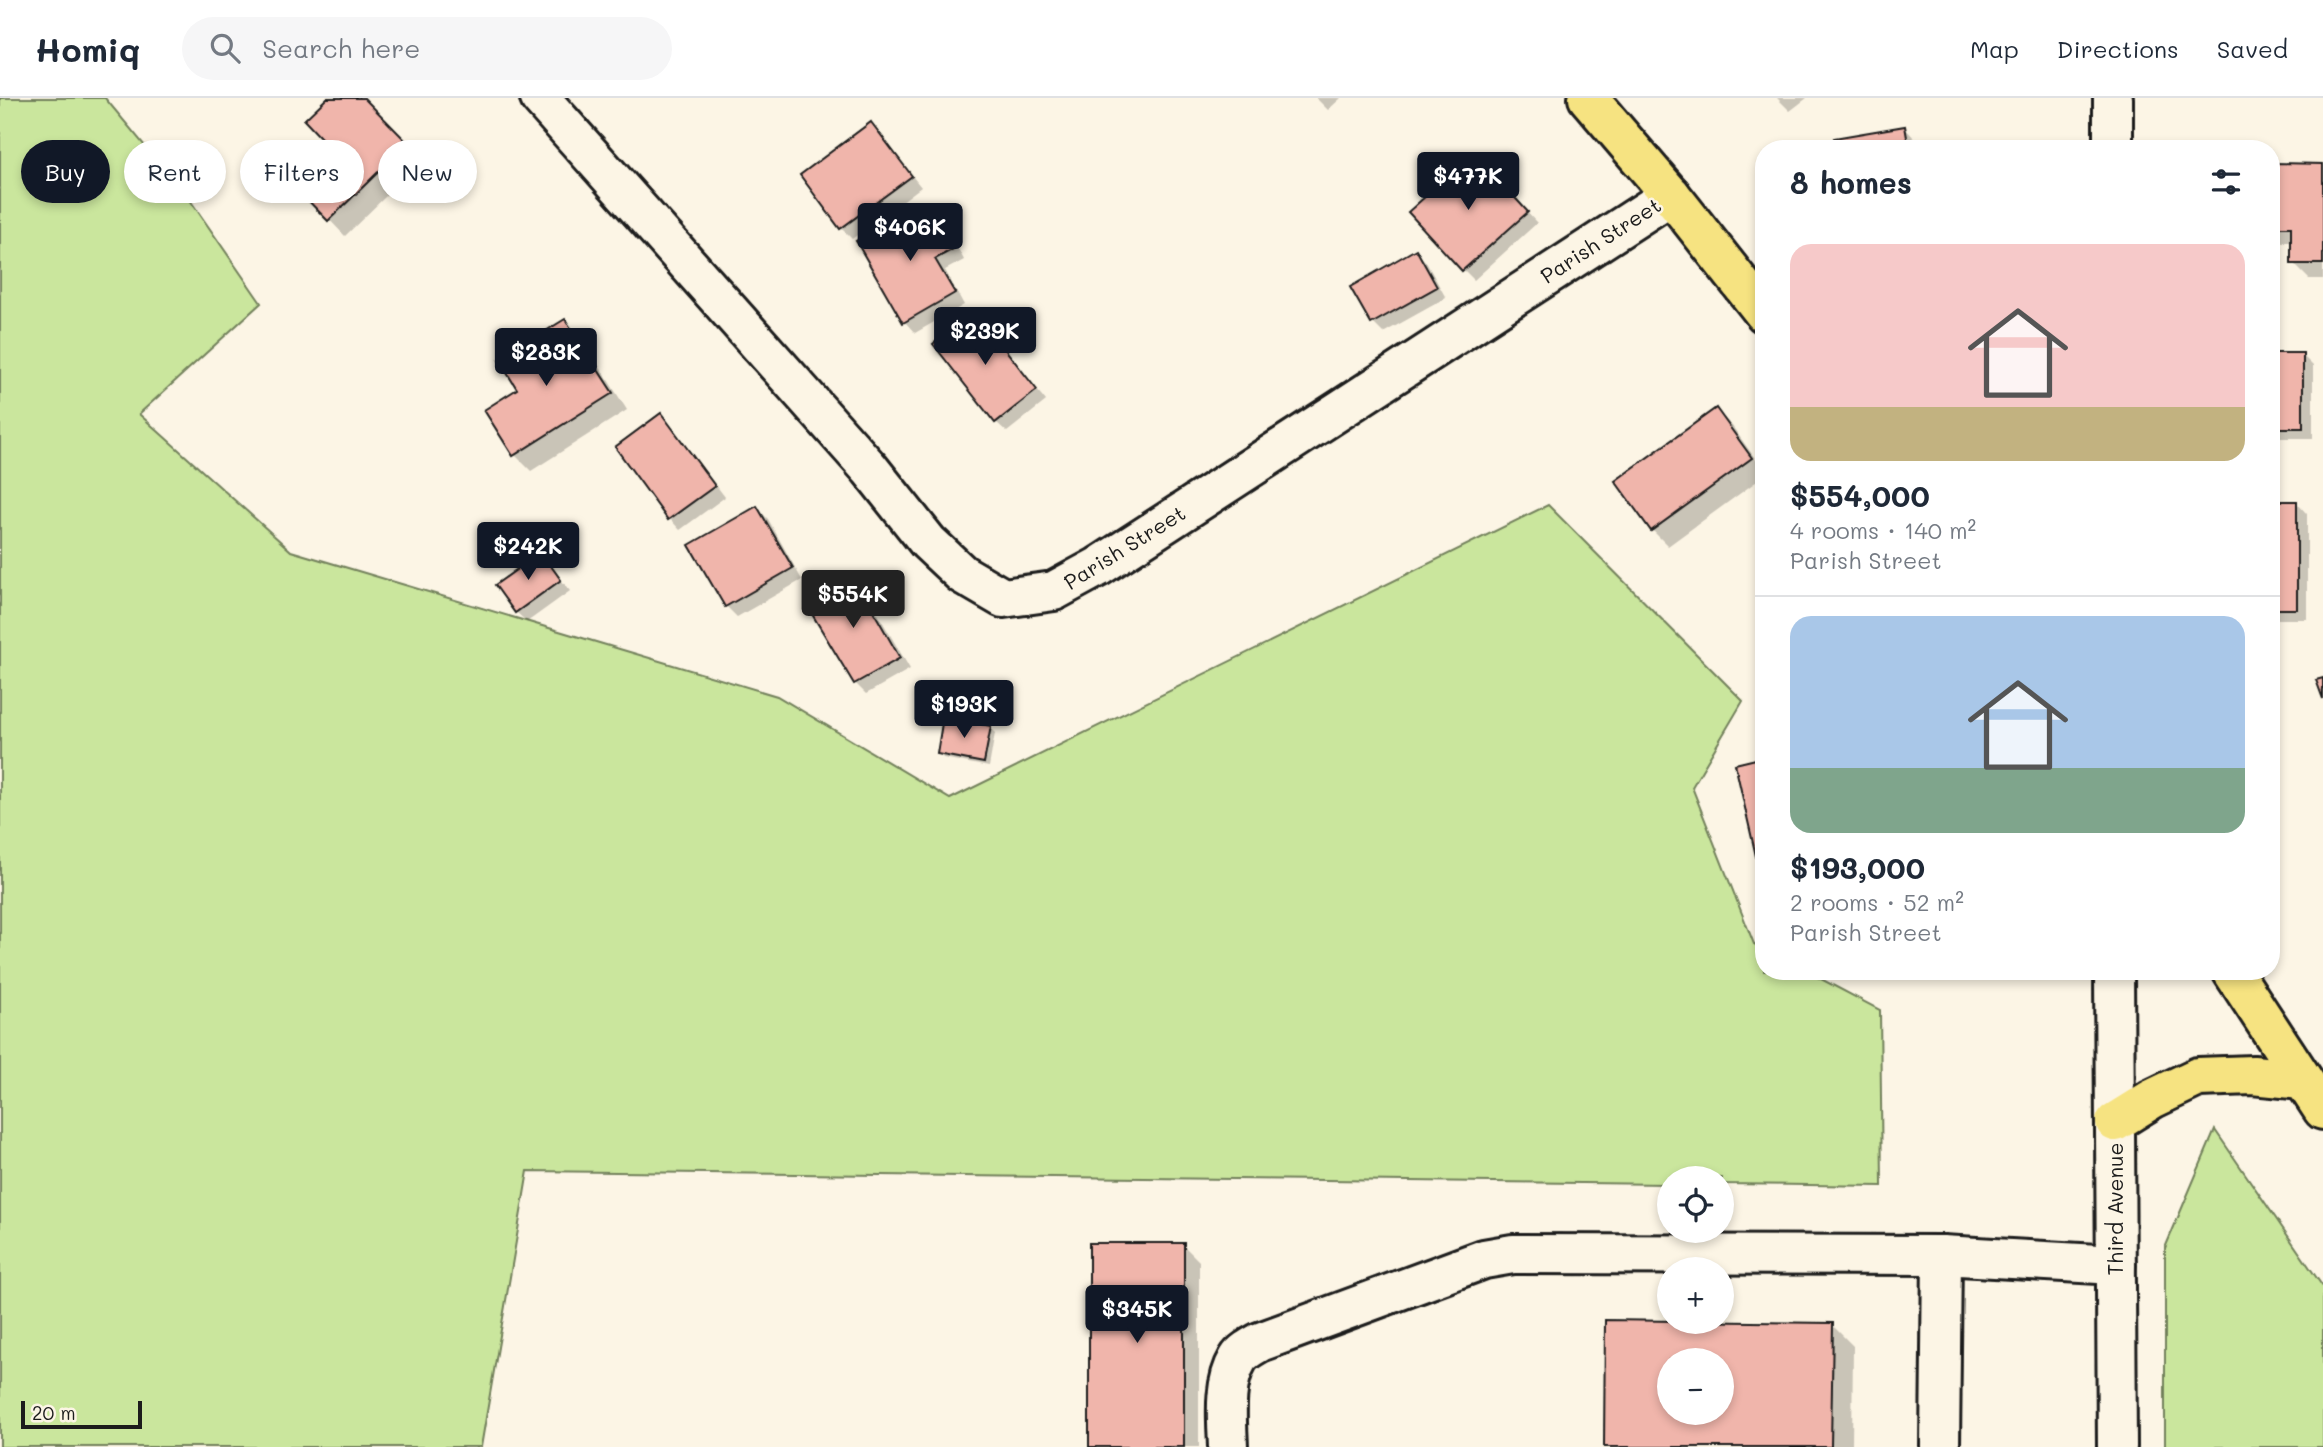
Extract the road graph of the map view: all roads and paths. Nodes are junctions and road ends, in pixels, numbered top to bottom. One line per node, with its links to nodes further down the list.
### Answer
1 (540, 98): 5 (street, Parish Street)
2 (1588, 98): 5 (main road)
3 (2113, 98): 4 (street)
4 (2113, 140)
5 (1671, 195): 6 (main road)
6 (1755, 302)
7 (2114, 980): 10 (street, Third Avenue)
8 (2238, 980): 9 (main road)
9 (2313, 1095): 10 (main road)
10 (2115, 1122): 12 (street, Third Avenue)
11 (1941, 1255): 12 (street); 13 (street); 14 (street)
12 (2116, 1265): 15 (street, Third Avenue)
13 (1228, 1447)
14 (1940, 1447)
15 (2117, 1447)

